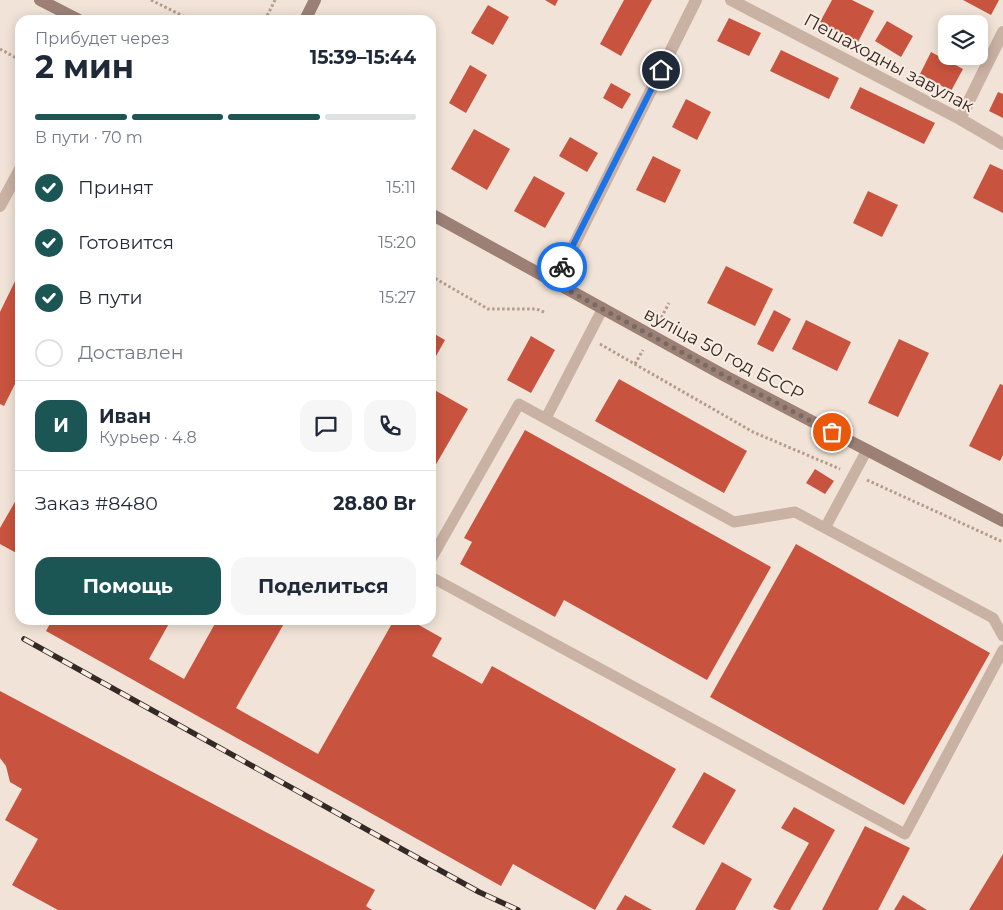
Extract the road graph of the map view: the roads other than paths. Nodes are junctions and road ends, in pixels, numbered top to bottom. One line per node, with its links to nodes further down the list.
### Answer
1 (40, 0): 5 (main road)
2 (316, 0): 6 (main road)
3 (696, 0): 13 (street)
4 (731, 0): 8 (street, Пешаходны завулак)
5 (69, 15)
6 (307, 15)
7 (1003, 32): 8 (street)
8 (960, 119): 9 (street, Пешаходны завулак)
9 (1003, 144)
10 (15, 178): 11 (street)
11 (0, 206)
12 (436, 217): 13 (main road, вуліца 50 год БССР)
13 (555, 283): 14 (main road, вуліца 50 год БССР)
14 (603, 308): 15 (lane); 16 (main road, вуліца 50 год БССР)
15 (546, 418): 18 (lane); 19 (lane)
16 (867, 450): 17 (main road, вуліца 50 год БССР); 18 (lane)
17 (1002, 517)
18 (825, 528): 21 (lane)
19 (436, 550)
20 (436, 580): 22 (lane)
21 (1003, 636)
22 (1003, 650)

